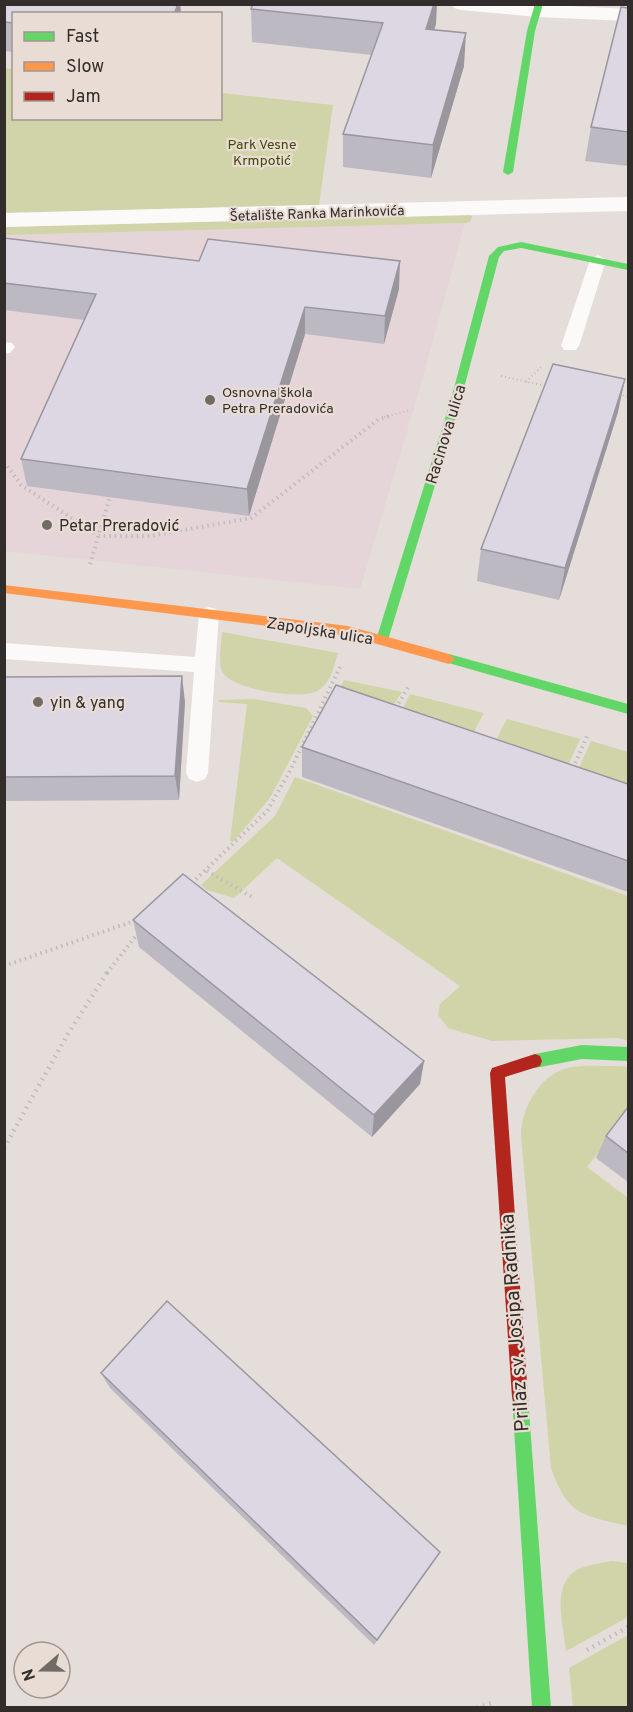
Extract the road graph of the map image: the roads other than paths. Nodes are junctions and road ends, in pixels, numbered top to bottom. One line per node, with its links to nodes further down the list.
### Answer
1 (461, 4): 2 (street)
2 (538, 8): 3 (street); 4 (street)
3 (628, 15)
4 (508, 172)
5 (628, 204): 6 (street, Šetalište Ranka Marinkovića)
6 (4, 220)
7 (598, 260): 8 (street); 9 (lane); 12 (street, Racinova ulica)
8 (628, 267)
9 (570, 346)
10 (4, 589): 11 (street, Zapoljska ulica)
11 (209, 614): 12 (street, Zapoljska ulica); 14 (lane)
12 (382, 640): 15 (street, Zapoljska ulica)
13 (4, 651): 14 (lane)
14 (205, 665): 16 (lane)
15 (628, 709)
16 (197, 773)
17 (628, 1054): 18 (street, Prilaz sv. Josipa Radnika)
18 (542, 1707)

